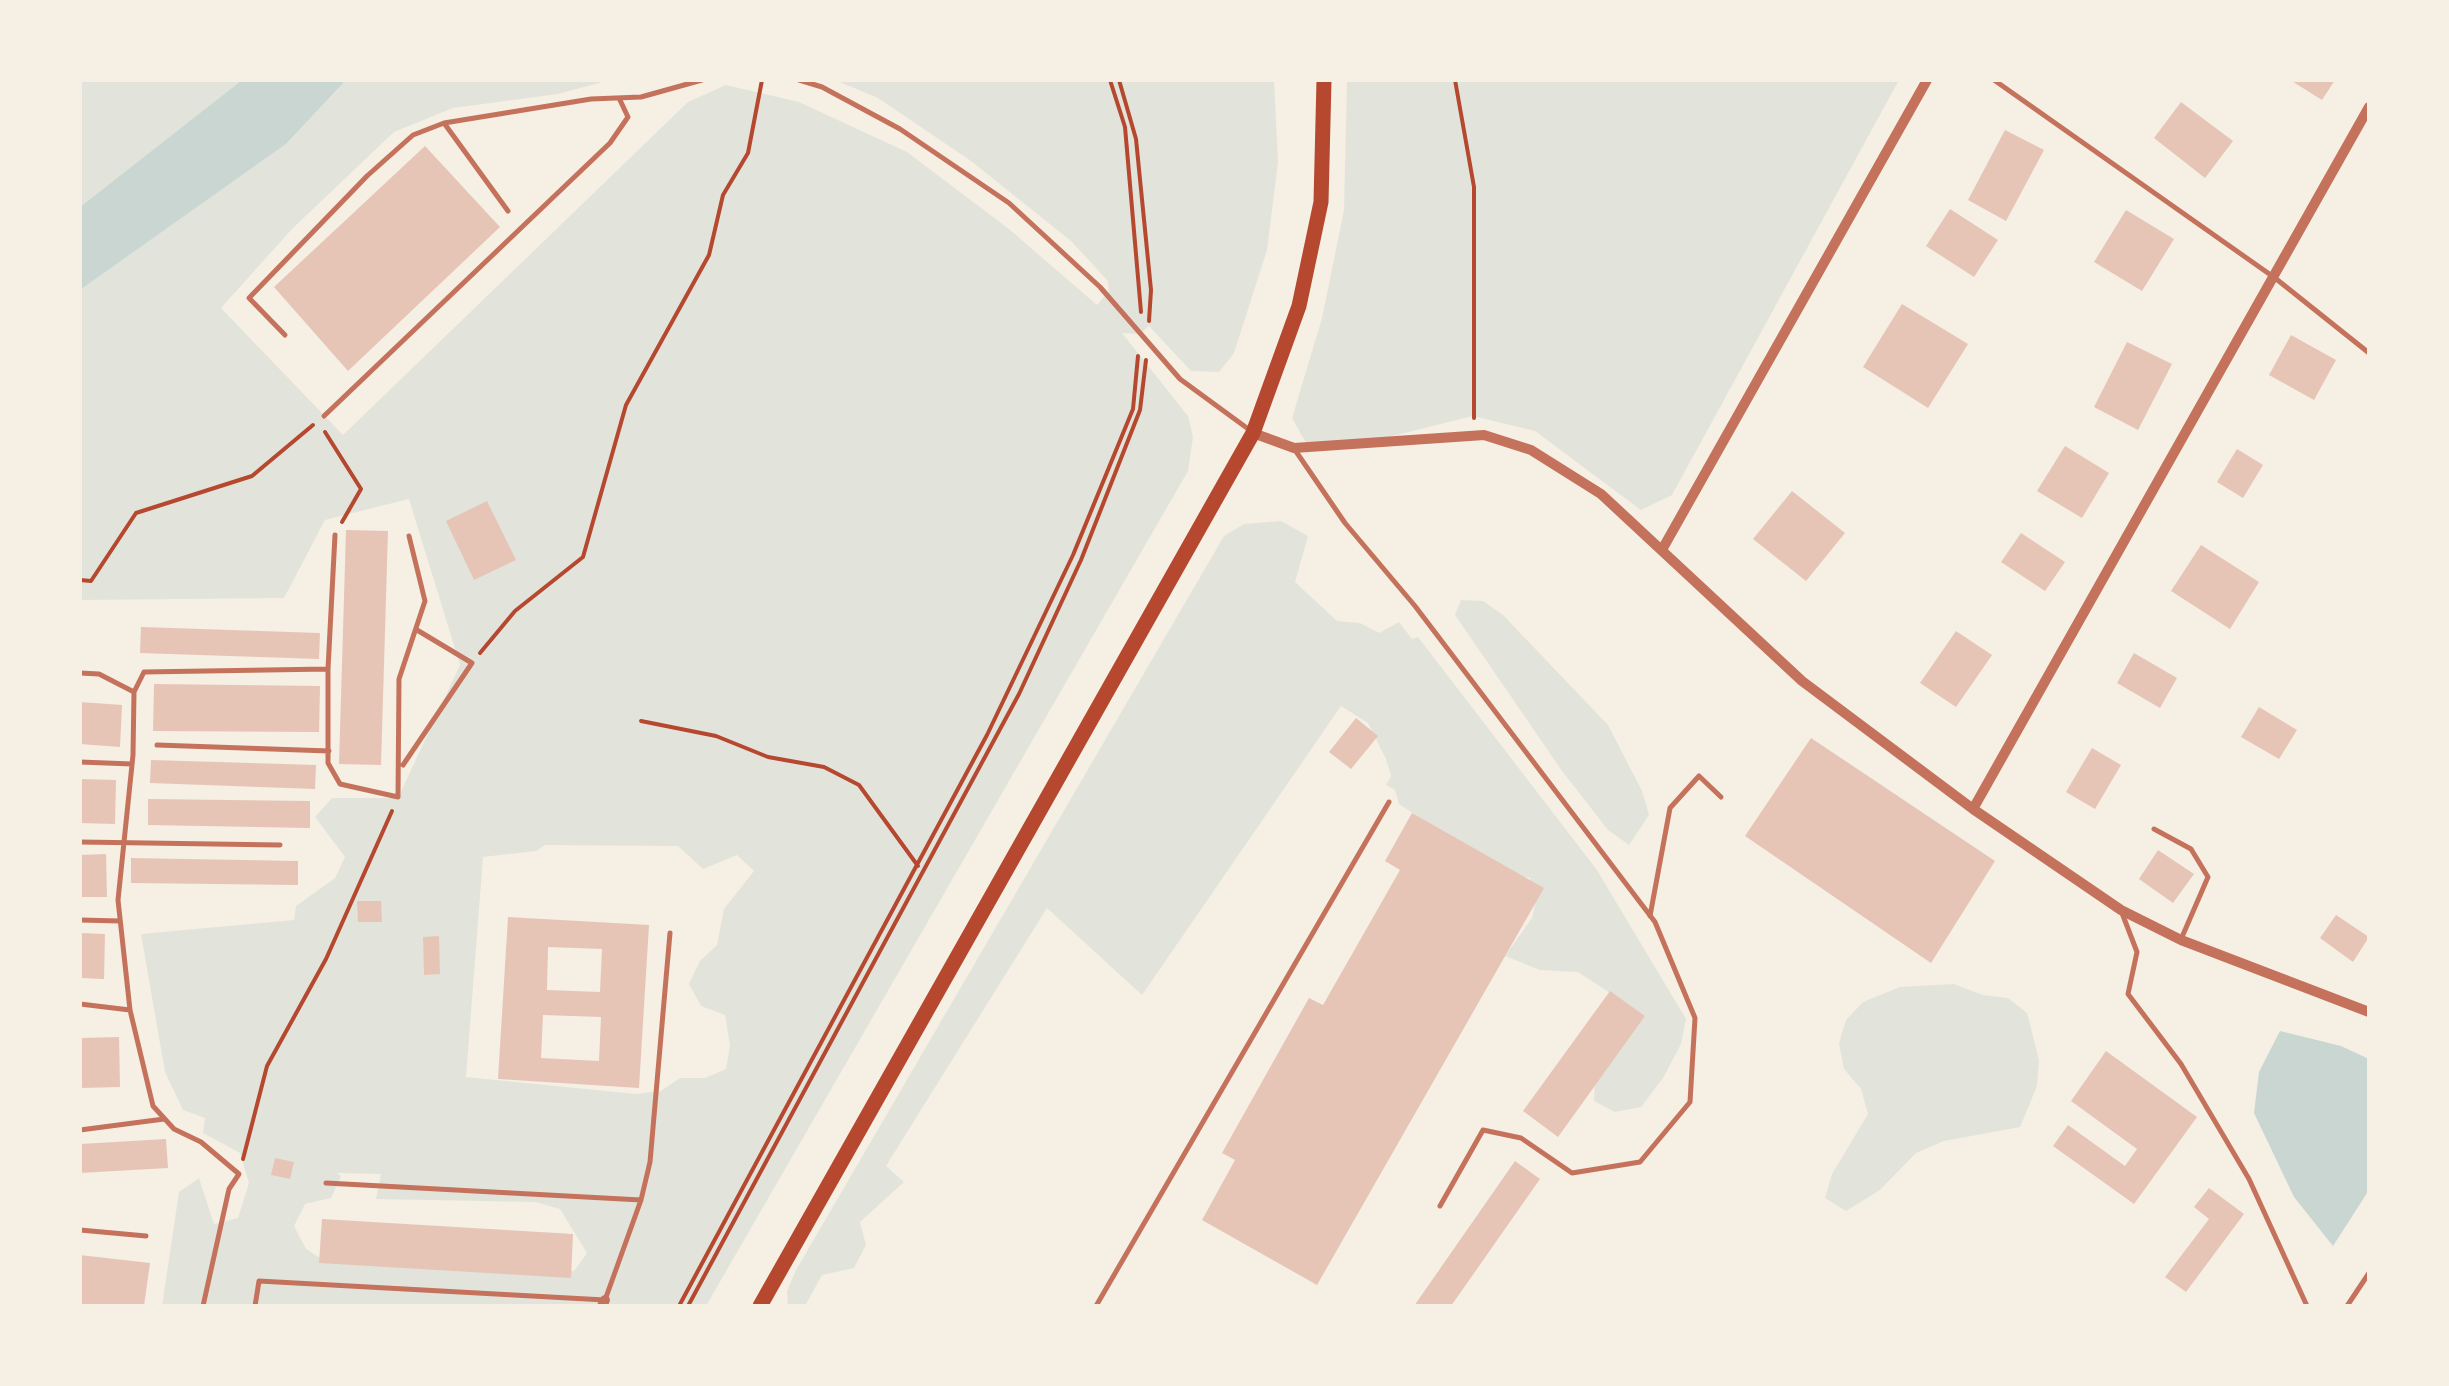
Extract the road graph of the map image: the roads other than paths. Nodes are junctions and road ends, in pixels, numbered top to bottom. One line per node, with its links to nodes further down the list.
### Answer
1 (702, 80): 6 (lane)
2 (799, 80): 14 (lane)
3 (1324, 80): 14 (main road)
4 (1928, 80): 18 (street)
5 (1994, 80): 10 (lane)
6 (618, 98): 8 (lane); 13 (lane)
7 (2369, 107): 10 (street)
8 (444, 123): 9 (lane); 11 (lane)
9 (508, 210)
10 (2275, 278): 12 (lane); 30 (street)
11 (284, 335)
12 (2369, 354)
13 (324, 416)
14 (1254, 432): 15 (street); 55 (main road)
15 (1294, 448): 18 (street); 36 (lane)
16 (335, 535): 20 (lane)
17 (409, 536): 19 (lane)
18 (1664, 548): 30 (street)
19 (417, 630): 27 (lane); 27 (lane)
20 (328, 669): 22 (lane); 24 (lane)
21 (80, 673): 22 (lane)
22 (134, 692): 26 (lane)
23 (157, 745): 24 (lane)
24 (329, 751): 27 (lane)
25 (80, 762): 26 (lane)
26 (132, 764): 33 (lane)
27 (402, 768)
28 (1721, 797): 36 (lane)
29 (1390, 802): 56 (lane)
30 (1974, 809): 35 (street)
31 (2154, 828): 40 (lane)
32 (80, 842): 33 (lane)
33 (124, 843): 34 (lane); 38 (lane)
34 (280, 845)
35 (2121, 910): 40 (street); 57 (lane)
36 (1650, 916): 48 (lane)
37 (80, 920): 38 (lane)
38 (120, 921): 42 (lane)
39 (670, 933): 47 (lane)
40 (2181, 940): 43 (street)
41 (80, 1004): 42 (lane)
42 (130, 1010): 44 (lane)
43 (2369, 1012)
44 (164, 1118): 45 (lane); 53 (lane)
45 (80, 1130)
46 (326, 1182): 47 (lane)
47 (641, 1200): 52 (lane)
48 (1440, 1206)
49 (80, 1230): 50 (lane)
50 (146, 1236)
51 (2369, 1273): 58 (lane)
52 (603, 1303): 54 (lane)
53 (203, 1306)
54 (255, 1306)
55 (760, 1306)
56 (1096, 1306)
57 (2307, 1306)
58 (2347, 1306)

